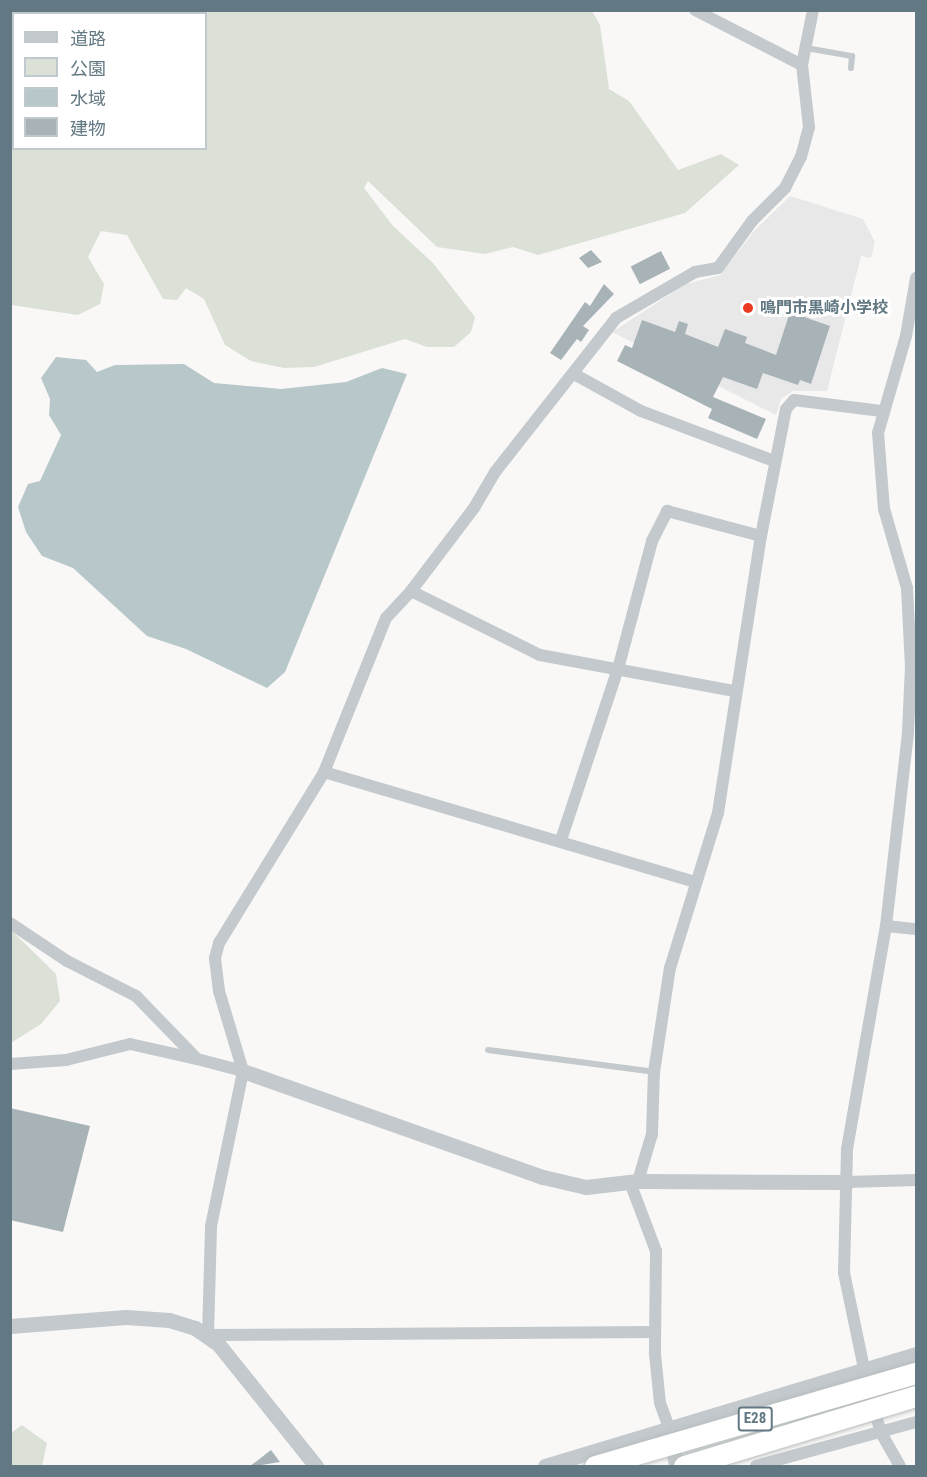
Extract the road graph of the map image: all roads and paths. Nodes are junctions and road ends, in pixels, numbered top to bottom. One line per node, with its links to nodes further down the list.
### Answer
1 (695, 10): 4 (street)
2 (813, 10): 3 (street)
3 (806, 48): 4 (street); 5 (lane)
4 (802, 65): 7 (street)
5 (851, 68)
6 (916, 278): 8 (street)
7 (573, 374): 9 (street); 11 (street)
8 (881, 411): 9 (street); 18 (street)
9 (774, 461): 10 (street)
10 (761, 536): 12 (street); 13 (street)
11 (411, 591): 12 (street); 14 (street)
12 (618, 669): 13 (street); 15 (street)
13 (735, 691): 16 (street)
14 (324, 772): 15 (street); 23 (street)
15 (561, 840): 16 (street)
16 (696, 882): 24 (street)
17 (10, 923): 21 (street)
18 (886, 926): 19 (street); 26 (street)
19 (916, 928)
20 (488, 1050): 24 (lane)
21 (197, 1059): 22 (street); 23 (street)
22 (10, 1064)
23 (243, 1071): 27 (street); 30 (street)
24 (654, 1072): 27 (street)
25 (916, 1180): 26 (street)
26 (847, 1182): 27 (street); 32 (street)
27 (634, 1183): 29 (street)
28 (10, 1326): 30 (street)
29 (654, 1332): 30 (street); 36 (street)
30 (208, 1335): 38 (street)
31 (916, 1354): 32 (street)
32 (864, 1369): 36 (street); 37 (street)
33 (916, 1373): 40 (highway, E28, bridge)
34 (916, 1396): 42 (highway, E28, bridge)
35 (916, 1422): 37 (street)
36 (669, 1428): 39 (street); 41 (street)
37 (880, 1431): 43 (street); 44 (street)
38 (316, 1467)
39 (545, 1467)
40 (595, 1467)
41 (676, 1467)
42 (684, 1467)
43 (756, 1467)
44 (900, 1467)

